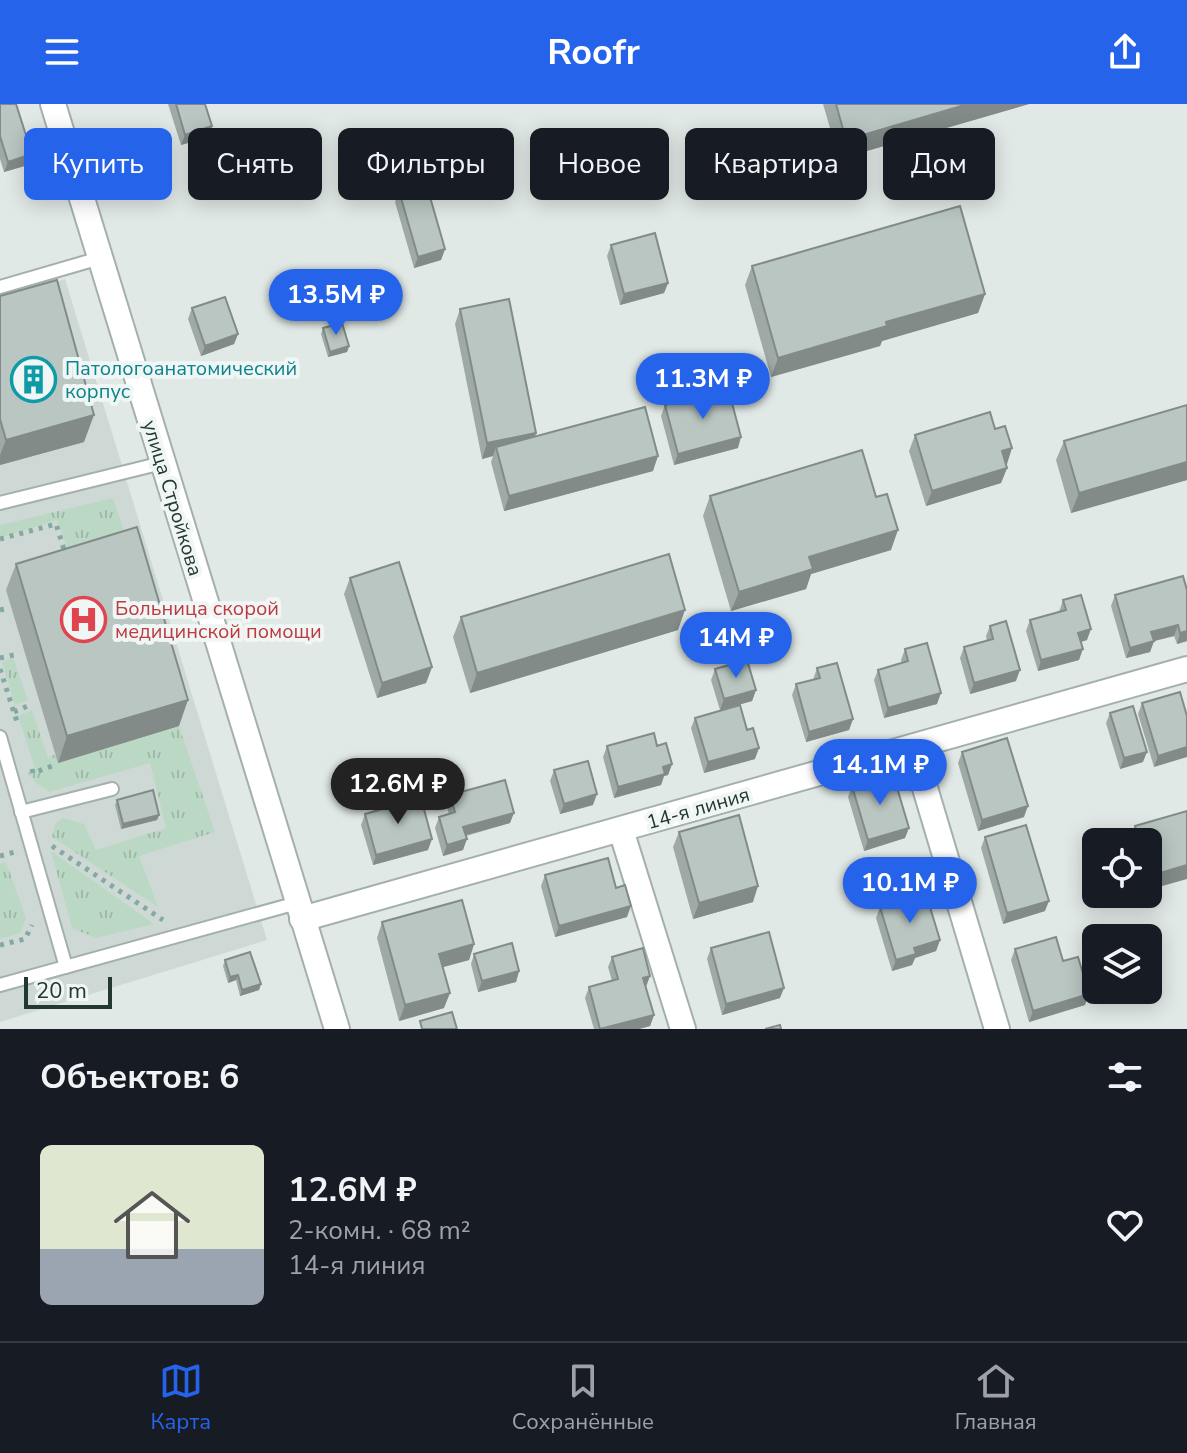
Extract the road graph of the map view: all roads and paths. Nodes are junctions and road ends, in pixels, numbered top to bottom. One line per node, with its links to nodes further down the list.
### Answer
1 (53, 104): 2 (street, улица Стройкова)
2 (100, 258): 3 (lane); 4 (street, улица Стройкова)
3 (0, 287)
4 (162, 463): 5 (lane); 24 (street, улица Стройкова)
5 (0, 503)
6 (0, 539): 7 (path)
7 (66, 556)
8 (8, 608): 9 (path)
9 (0, 610)
10 (18, 654): 11 (path)
11 (0, 658)
12 (1187, 669): 16 (street, 14-я линия)
13 (32, 704): 14 (path)
14 (14, 712)
15 (0, 737): 18 (lane)
16 (913, 748): 19 (street, 14-я линия); 32 (street)
17 (112, 789): 18 (lane)
18 (21, 812): 20 (lane)
19 (621, 830): 24 (street, 14-я линия); 31 (street)
20 (31, 847): 21 (path); 26 (path); 28 (lane)
21 (13, 852): 22 (path); 23 (path)
22 (0, 856)
23 (18, 866)
24 (299, 911): 26 (lane); 30 (street, улица Стройкова)
25 (34, 921): 27 (path)
26 (184, 934): 28 (lane)
27 (0, 945)
28 (66, 967): 29 (lane)
29 (0, 985)
30 (337, 1029)
31 (683, 1029)
32 (997, 1029)

